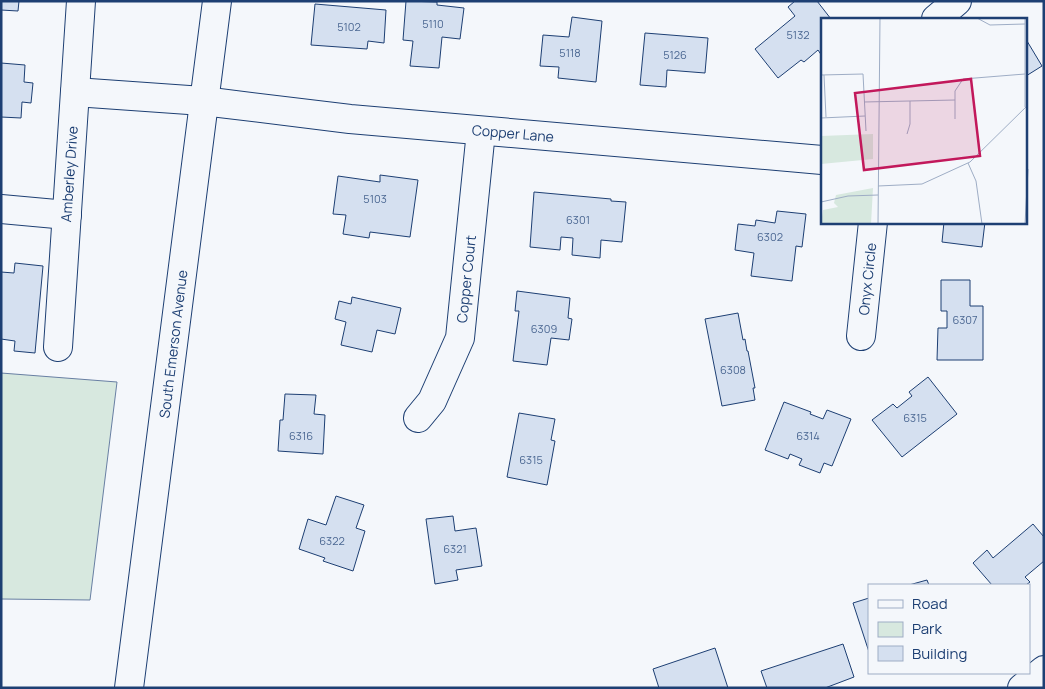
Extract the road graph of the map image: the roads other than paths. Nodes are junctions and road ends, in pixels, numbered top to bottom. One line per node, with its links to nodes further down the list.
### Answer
1 (81, 1): 5 (street, Amberley Drive)
2 (217, 1): 6 (street, South Emerson Avenue)
3 (957, 1): 4 (street)
4 (937, 18)
5 (75, 92): 6 (street, Copper Lane); 10 (street, Amberley Drive)
6 (203, 101): 7 (street, Copper Lane); 16 (street, South Emerson Avenue)
7 (481, 131): 8 (street, Copper Lane); 14 (street, Copper Court)
8 (821, 160)
9 (1, 209): 10 (street)
10 (67, 215): 13 (street, Amberley Drive)
11 (873, 224): 12 (street, Onyx Circle)
12 (861, 336)
13 (58, 347)
14 (418, 418)
15 (1044, 670): 17 (street)
16 (129, 688)
17 (1022, 688)

